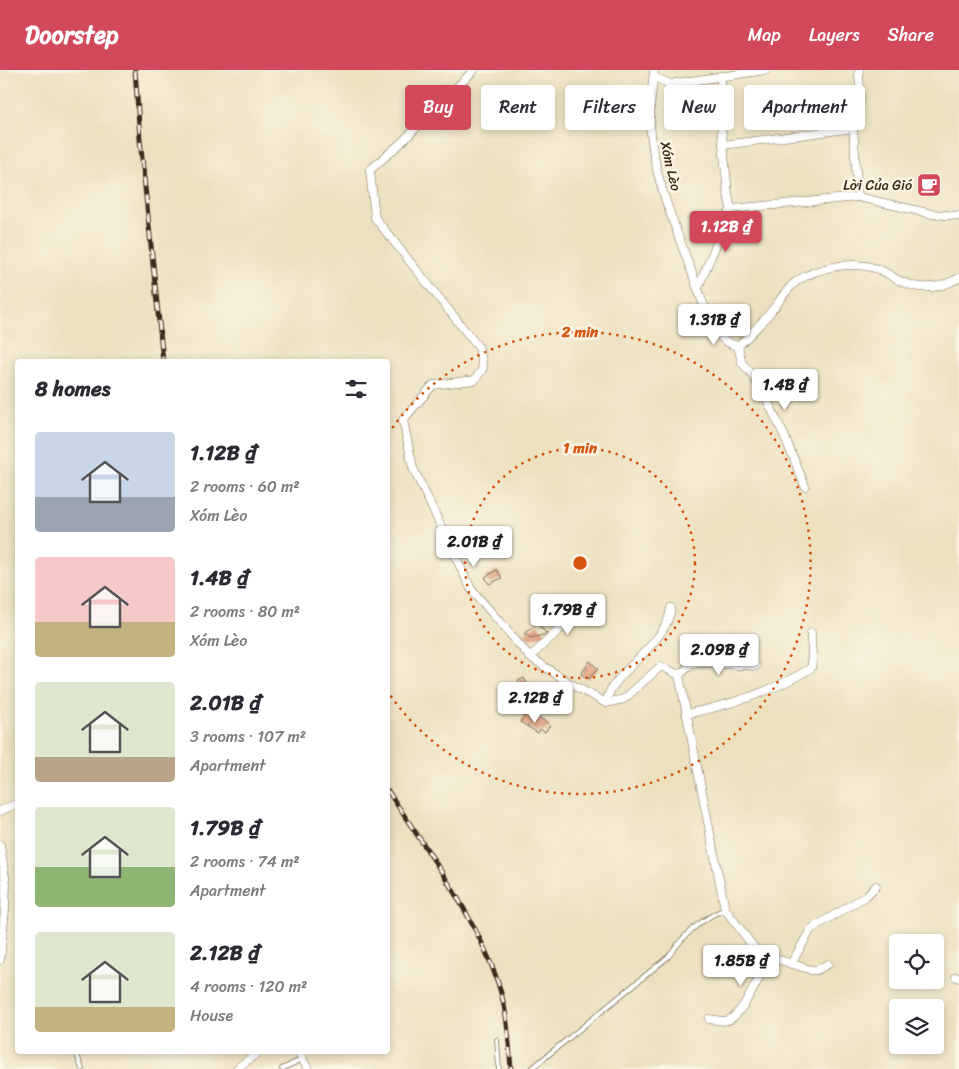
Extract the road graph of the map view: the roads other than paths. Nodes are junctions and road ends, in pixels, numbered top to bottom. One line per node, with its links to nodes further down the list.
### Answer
1 (474, 70): 20 (street)
2 (766, 70): 5 (street)
3 (859, 70): 6 (street)
4 (654, 74): 5 (street); 14 (street, Xóm Lèo)
5 (721, 76): 9 (street)
6 (859, 85)
7 (839, 130): 9 (street)
8 (853, 130): 10 (street)
9 (722, 145): 11 (street)
10 (858, 196): 11 (street); 12 (street)
11 (731, 209): 14 (street)
12 (959, 216)
13 (959, 278): 15 (street)
14 (698, 288): 15 (street, Xóm Lèo)
15 (738, 346): 16 (street)
16 (805, 486)
17 (591, 600): 20 (street)
18 (670, 608): 23 (street)
19 (811, 633): 24 (street)
20 (530, 657): 23 (street)
21 (756, 666): 22 (street)
22 (679, 675): 23 (street); 24 (street)
23 (606, 703)
24 (686, 714): 29 (street)
25 (15, 805): 26 (street)
26 (0, 811)
27 (0, 844): 31 (street)
28 (876, 886): 32 (street)
29 (725, 909): 30 (street); 44 (lane)
30 (771, 957): 32 (street); 34 (street)
31 (0, 960)
32 (791, 964): 33 (street)
33 (828, 964)
34 (709, 1019)
35 (497, 1040): 43 (lane)
36 (77, 1054): 39 (lane)
37 (256, 1054): 40 (street)
38 (300, 1055): 41 (lane); 42 (street)
39 (82, 1069)
40 (236, 1069)
41 (282, 1069)
42 (308, 1069)
43 (499, 1069)
44 (530, 1069)

